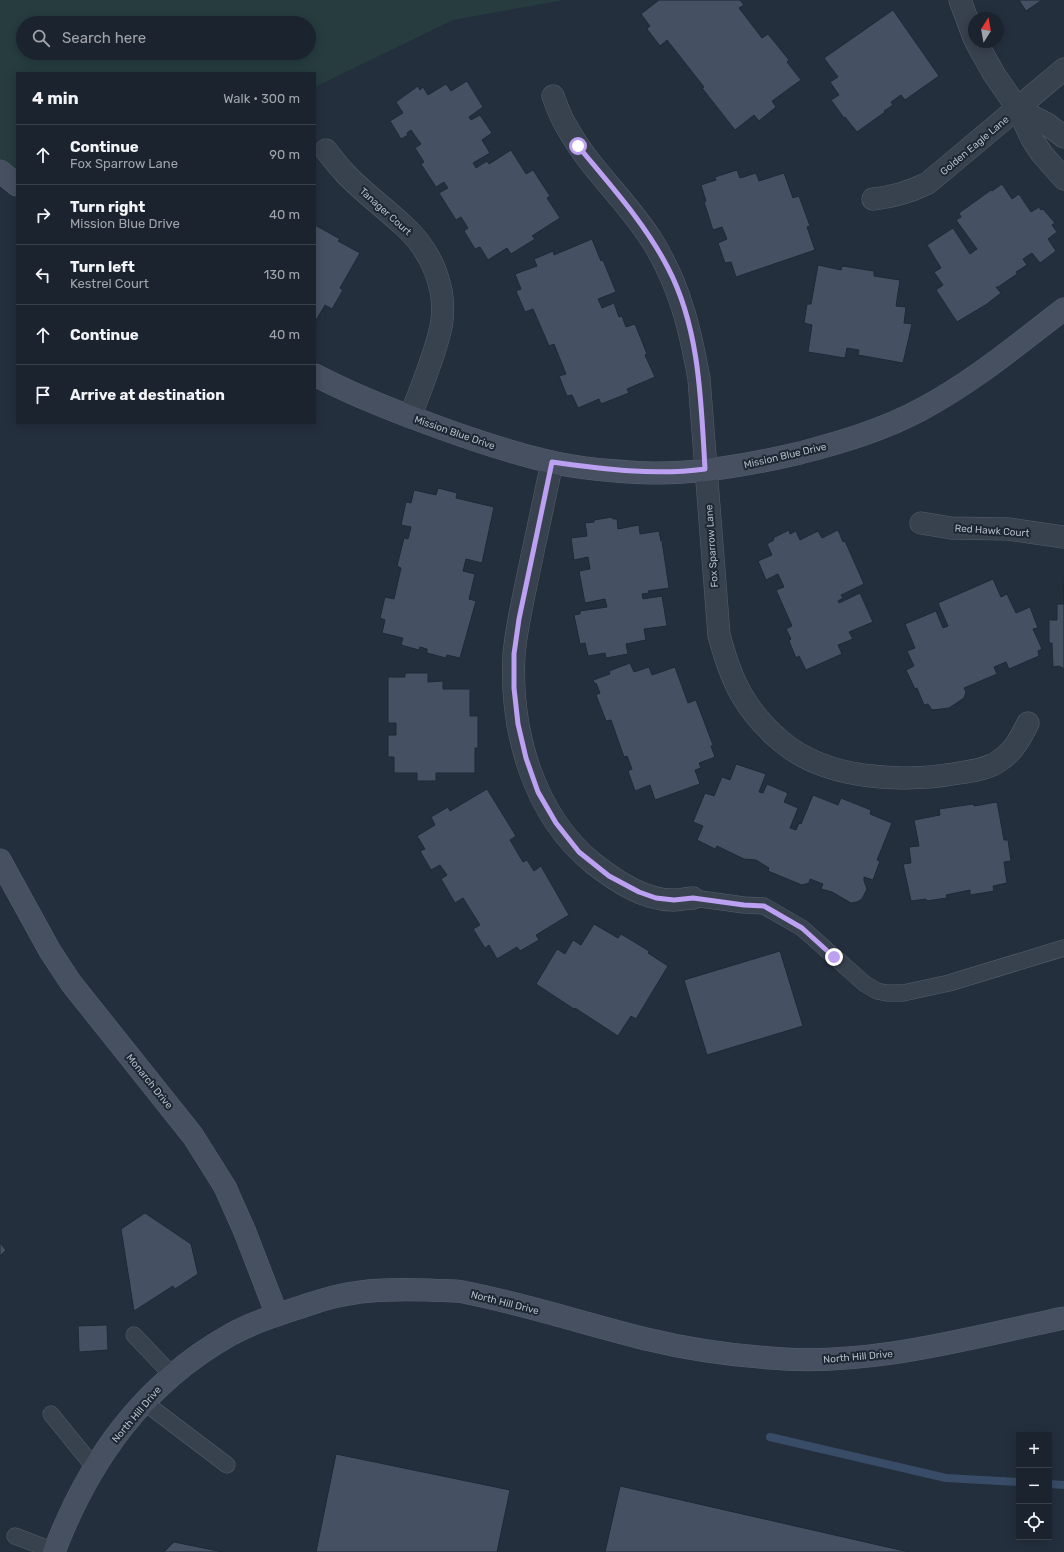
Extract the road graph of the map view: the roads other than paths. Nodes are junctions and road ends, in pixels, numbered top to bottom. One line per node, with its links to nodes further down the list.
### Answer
1 (960, 0): 2 (street)
2 (968, 22)
3 (979, 48): 6 (street)
4 (1064, 69): 6 (street, Golden Eagle Lane)
5 (553, 96): 17 (street, Fox Sparrow Lane)
6 (1018, 109): 7 (street); 10 (street); 12 (street, Golden Eagle Lane)
7 (1064, 137)
8 (326, 150): 15 (street, Tanager Court)
9 (0, 171): 11 (street)
10 (1064, 179)
11 (16, 184)
12 (873, 199)
13 (1064, 309): 17 (street, Mission Blue Drive)
14 (316, 376): 15 (street, Mission Blue Drive)
15 (410, 417): 16 (street, Mission Blue Drive)
16 (552, 462): 17 (street, Mission Blue Drive); 22 (street)
17 (705, 469): 20 (street, Fox Sparrow Lane)
18 (921, 523): 19 (street, Red Hawk Court)
19 (1064, 537)
20 (1028, 723)
21 (0, 860): 24 (street, Monarch Drive)
22 (693, 898): 23 (lane)
23 (1064, 948)
24 (277, 1315): 25 (street, North Hill Drive); 27 (street, North Hill Drive)
25 (1064, 1318)
26 (134, 1335): 27 (lane)
27 (172, 1375): 28 (street, North Hill Drive)
28 (144, 1402): 30 (lane); 31 (street, North Hill Drive)
29 (51, 1414): 31 (lane)
30 (227, 1465)
31 (94, 1467): 33 (street, North Hill Drive)
32 (15, 1536): 33 (lane)
33 (54, 1551)

